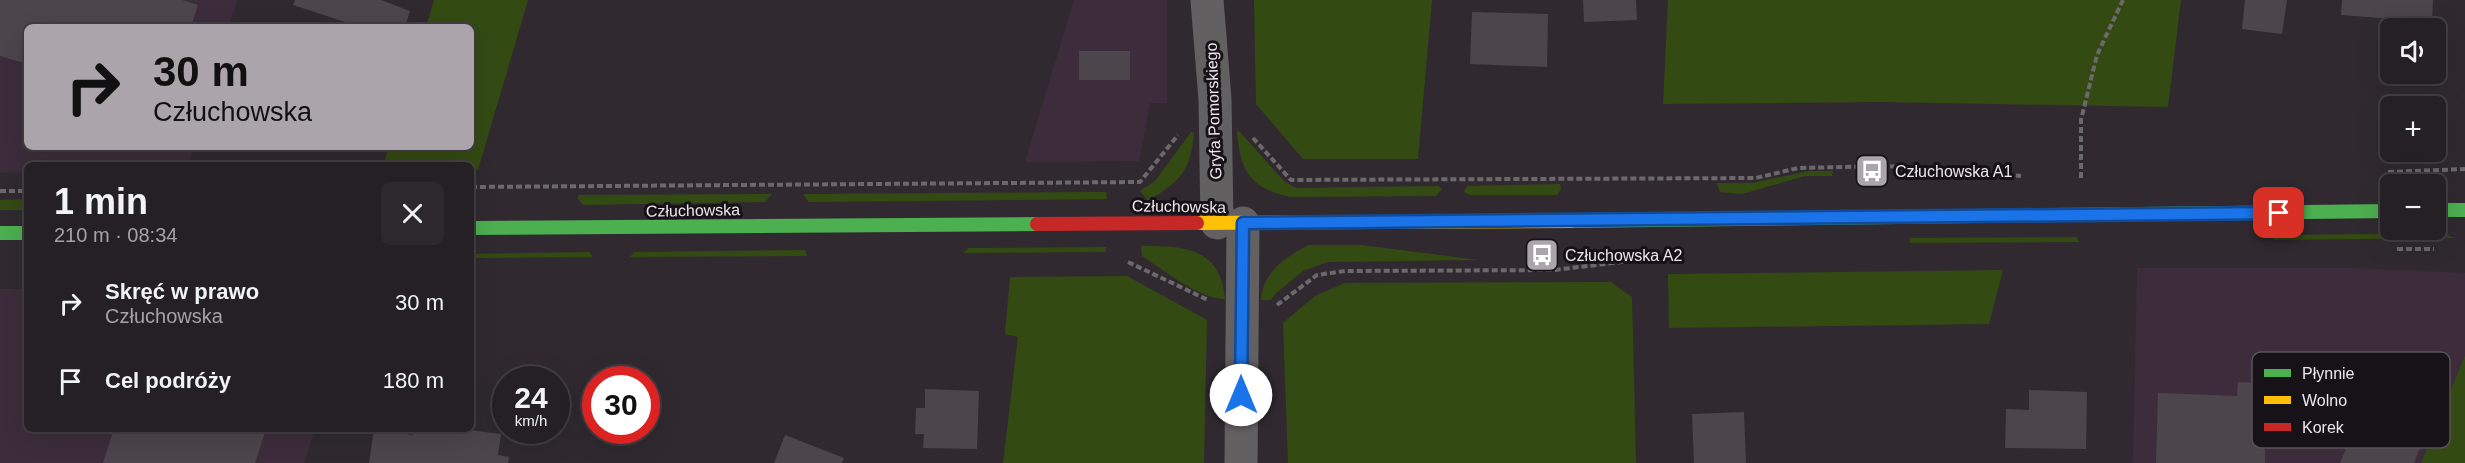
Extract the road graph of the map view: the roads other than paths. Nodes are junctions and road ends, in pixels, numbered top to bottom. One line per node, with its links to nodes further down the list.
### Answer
1 (1208, 0): 5 (street, Gryfa Pomorskiego)
2 (2446, 210): 3 (main road)
3 (2465, 210)
4 (2380, 211): 5 (main road, Człuchowska)
5 (1230, 223): 6 (main road, Człuchowska); 9 (street, Gryfa Pomorskiego)
6 (474, 228)
7 (0, 233): 8 (main road)
8 (24, 233)
9 (1241, 463)

